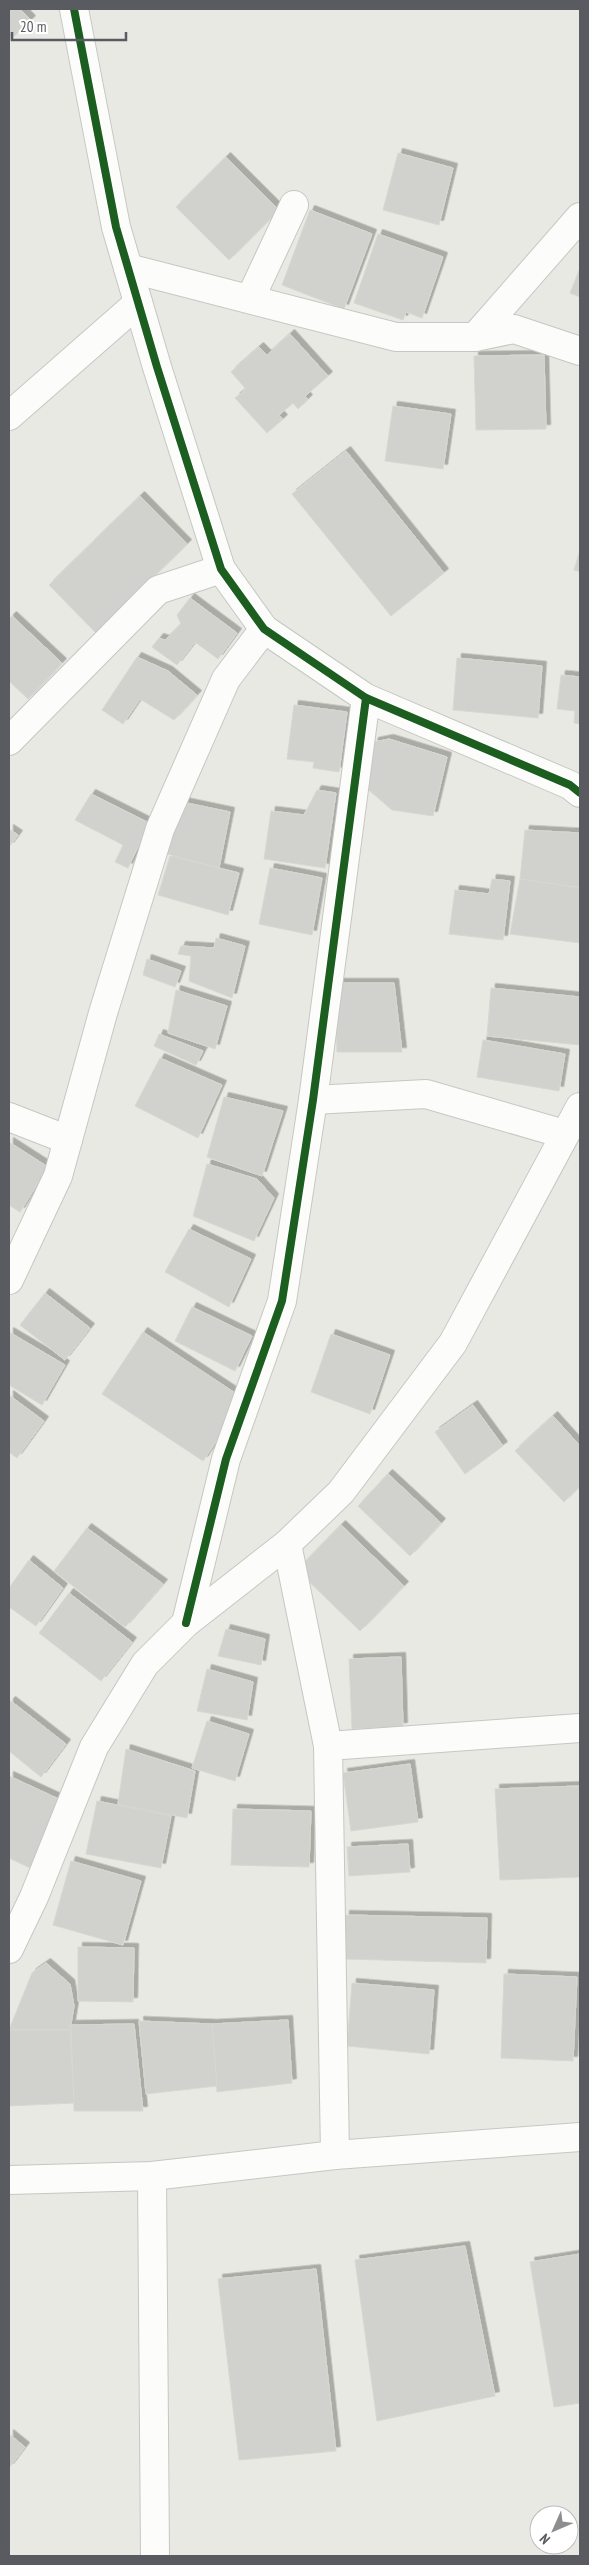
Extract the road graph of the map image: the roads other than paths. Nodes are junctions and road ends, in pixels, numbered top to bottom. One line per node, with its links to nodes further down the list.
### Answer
1 (74, 9): 4 (street)
2 (294, 206): 5 (street)
3 (580, 217): 7 (street)
4 (128, 268): 5 (street); 6 (street)
5 (250, 299): 7 (street)
6 (138, 303): 9 (street); 10 (street)
7 (475, 337): 8 (street)
8 (580, 350)
9 (9, 416)
10 (221, 569): 11 (street); 13 (street)
11 (264, 629): 12 (street); 19 (street)
12 (366, 698): 14 (street); 15 (street)
13 (9, 741)
14 (580, 793)
15 (312, 1100): 18 (street); 22 (street)
16 (580, 1107): 18 (street)
17 (9, 1116): 19 (street)
18 (564, 1134): 21 (street)
19 (68, 1140): 20 (street)
20 (9, 1280)
21 (287, 1544): 22 (street); 24 (street)
22 (186, 1623): 25 (street)
23 (580, 1728): 24 (street)
24 (328, 1746): 27 (street)
25 (9, 1949)
26 (580, 2138): 27 (street)
27 (335, 2155): 28 (street)
28 (152, 2176): 29 (street); 30 (street)
29 (9, 2180)
30 (154, 2556)

